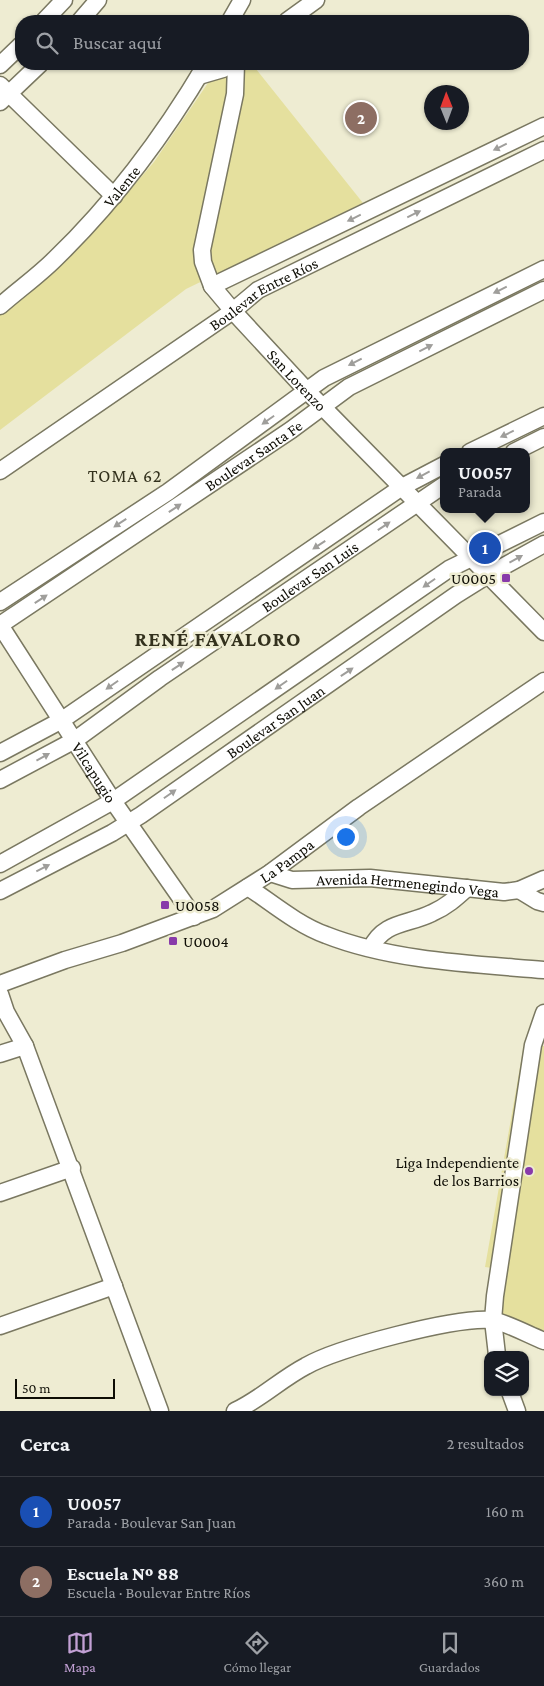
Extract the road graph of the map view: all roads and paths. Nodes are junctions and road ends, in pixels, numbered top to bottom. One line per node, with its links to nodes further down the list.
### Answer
1 (64, 0): 5 (street)
2 (98, 0): 6 (street)
3 (242, 0): 7 (street)
4 (316, 0): 8 (street)
5 (50, 15)
6 (85, 15)
7 (233, 15)
8 (296, 15)
9 (15, 51): 10 (street)
10 (0, 65)
11 (32, 70): 14 (street)
12 (202, 70): 17 (street, Valente)
13 (234, 70): 19 (street, San Lorenzo)
14 (3, 93): 17 (street)
15 (544, 126): 19 (street, Boulevar Entre Ríos, one-way to 19)
16 (544, 150): 22 (street, Boulevar Entre Ríos, one-way to 16)
17 (114, 196): 21 (street, Valente)
18 (544, 269): 23 (street, Boulevar Santa Fe, one-way to 23)
19 (212, 286): 22 (street, San Lorenzo)
20 (544, 290): 24 (street, Boulevar Santa Fe, one-way to 20)
21 (0, 306)
22 (233, 311): 23 (street, San Lorenzo); 30 (street, Boulevar Entre Ríos)
23 (307, 391): 24 (street, San Lorenzo); 38 (street, Boulevar Santa Fe, one-way to 38)
24 (323, 406): 31 (street, San Lorenzo); 39 (street, Boulevar Santa Fe, one-way to 24)
25 (544, 416): 27 (street, one-way to 27)
26 (544, 437): 28 (street)
27 (478, 448)
28 (522, 448)
29 (440, 467): 31 (street, Boulevar San Luis, one-way to 31)
30 (0, 470)
31 (402, 487): 33 (street, San Lorenzo); 42 (street, Boulevar San Luis, one-way to 42)
32 (440, 488): 33 (street, Boulevar San Luis)
33 (418, 503): 36 (street, San Lorenzo); 43 (street, Boulevar San Luis, one-way to 33)
34 (544, 522): 36 (street, Boulevar San Juan)
35 (544, 544): 37 (street, Boulevar San Juan, one-way to 35)
36 (471, 557): 37 (street, San Lorenzo); 46 (street, Boulevar San Juan, one-way to 46)
37 (488, 574): 40 (street, San Lorenzo); 47 (street, Boulevar San Juan, one-way to 37)
38 (0, 602)
39 (0, 625): 42 (street, Vilcapugio)
40 (544, 632)
41 (544, 681): 49 (street, La Pampa)
42 (62, 720): 43 (street, Vilcapugio); 44 (street, Boulevar San Luis)
43 (75, 740): 45 (street, Boulevar San Luis, one-way to 43); 46 (street, Vilcapugio)
44 (0, 753)
45 (0, 780)
46 (113, 801): 47 (street, Vilcapugio); 48 (street, Boulevar San Juan)
47 (130, 822): 54 (street, Boulevar San Juan, one-way to 47); 56 (street, Vilcapugio)
48 (0, 864)
49 (270, 873): 51 (street, La Pampa); 52 (street, Avenida Hermenegindo Vega)
50 (544, 879): 53 (street, Avenida Hermenegindo Vega)
51 (248, 887): 56 (street, La Pampa); 57 (street)
52 (467, 888): 53 (street, Avenida Hermenegindo Vega); 57 (street)
53 (519, 890): 55 (street)
54 (0, 891)
55 (544, 903)
56 (194, 917): 59 (street, La Pampa)
57 (371, 948): 58 (street)
58 (544, 970)
59 (0, 984)
60 (0, 994): 62 (street)
61 (544, 1013): 67 (street)
62 (25, 1046): 63 (street); 64 (street)
63 (0, 1054)
64 (72, 1168): 65 (street); 66 (street)
65 (0, 1193)
66 (114, 1286): 68 (street); 72 (street)
67 (493, 1320): 69 (street); 70 (street); 73 (street)
68 (0, 1326)
69 (544, 1341)
70 (497, 1351)
71 (512, 1396): 74 (street)
72 (160, 1411)
73 (235, 1411)
74 (518, 1411)

